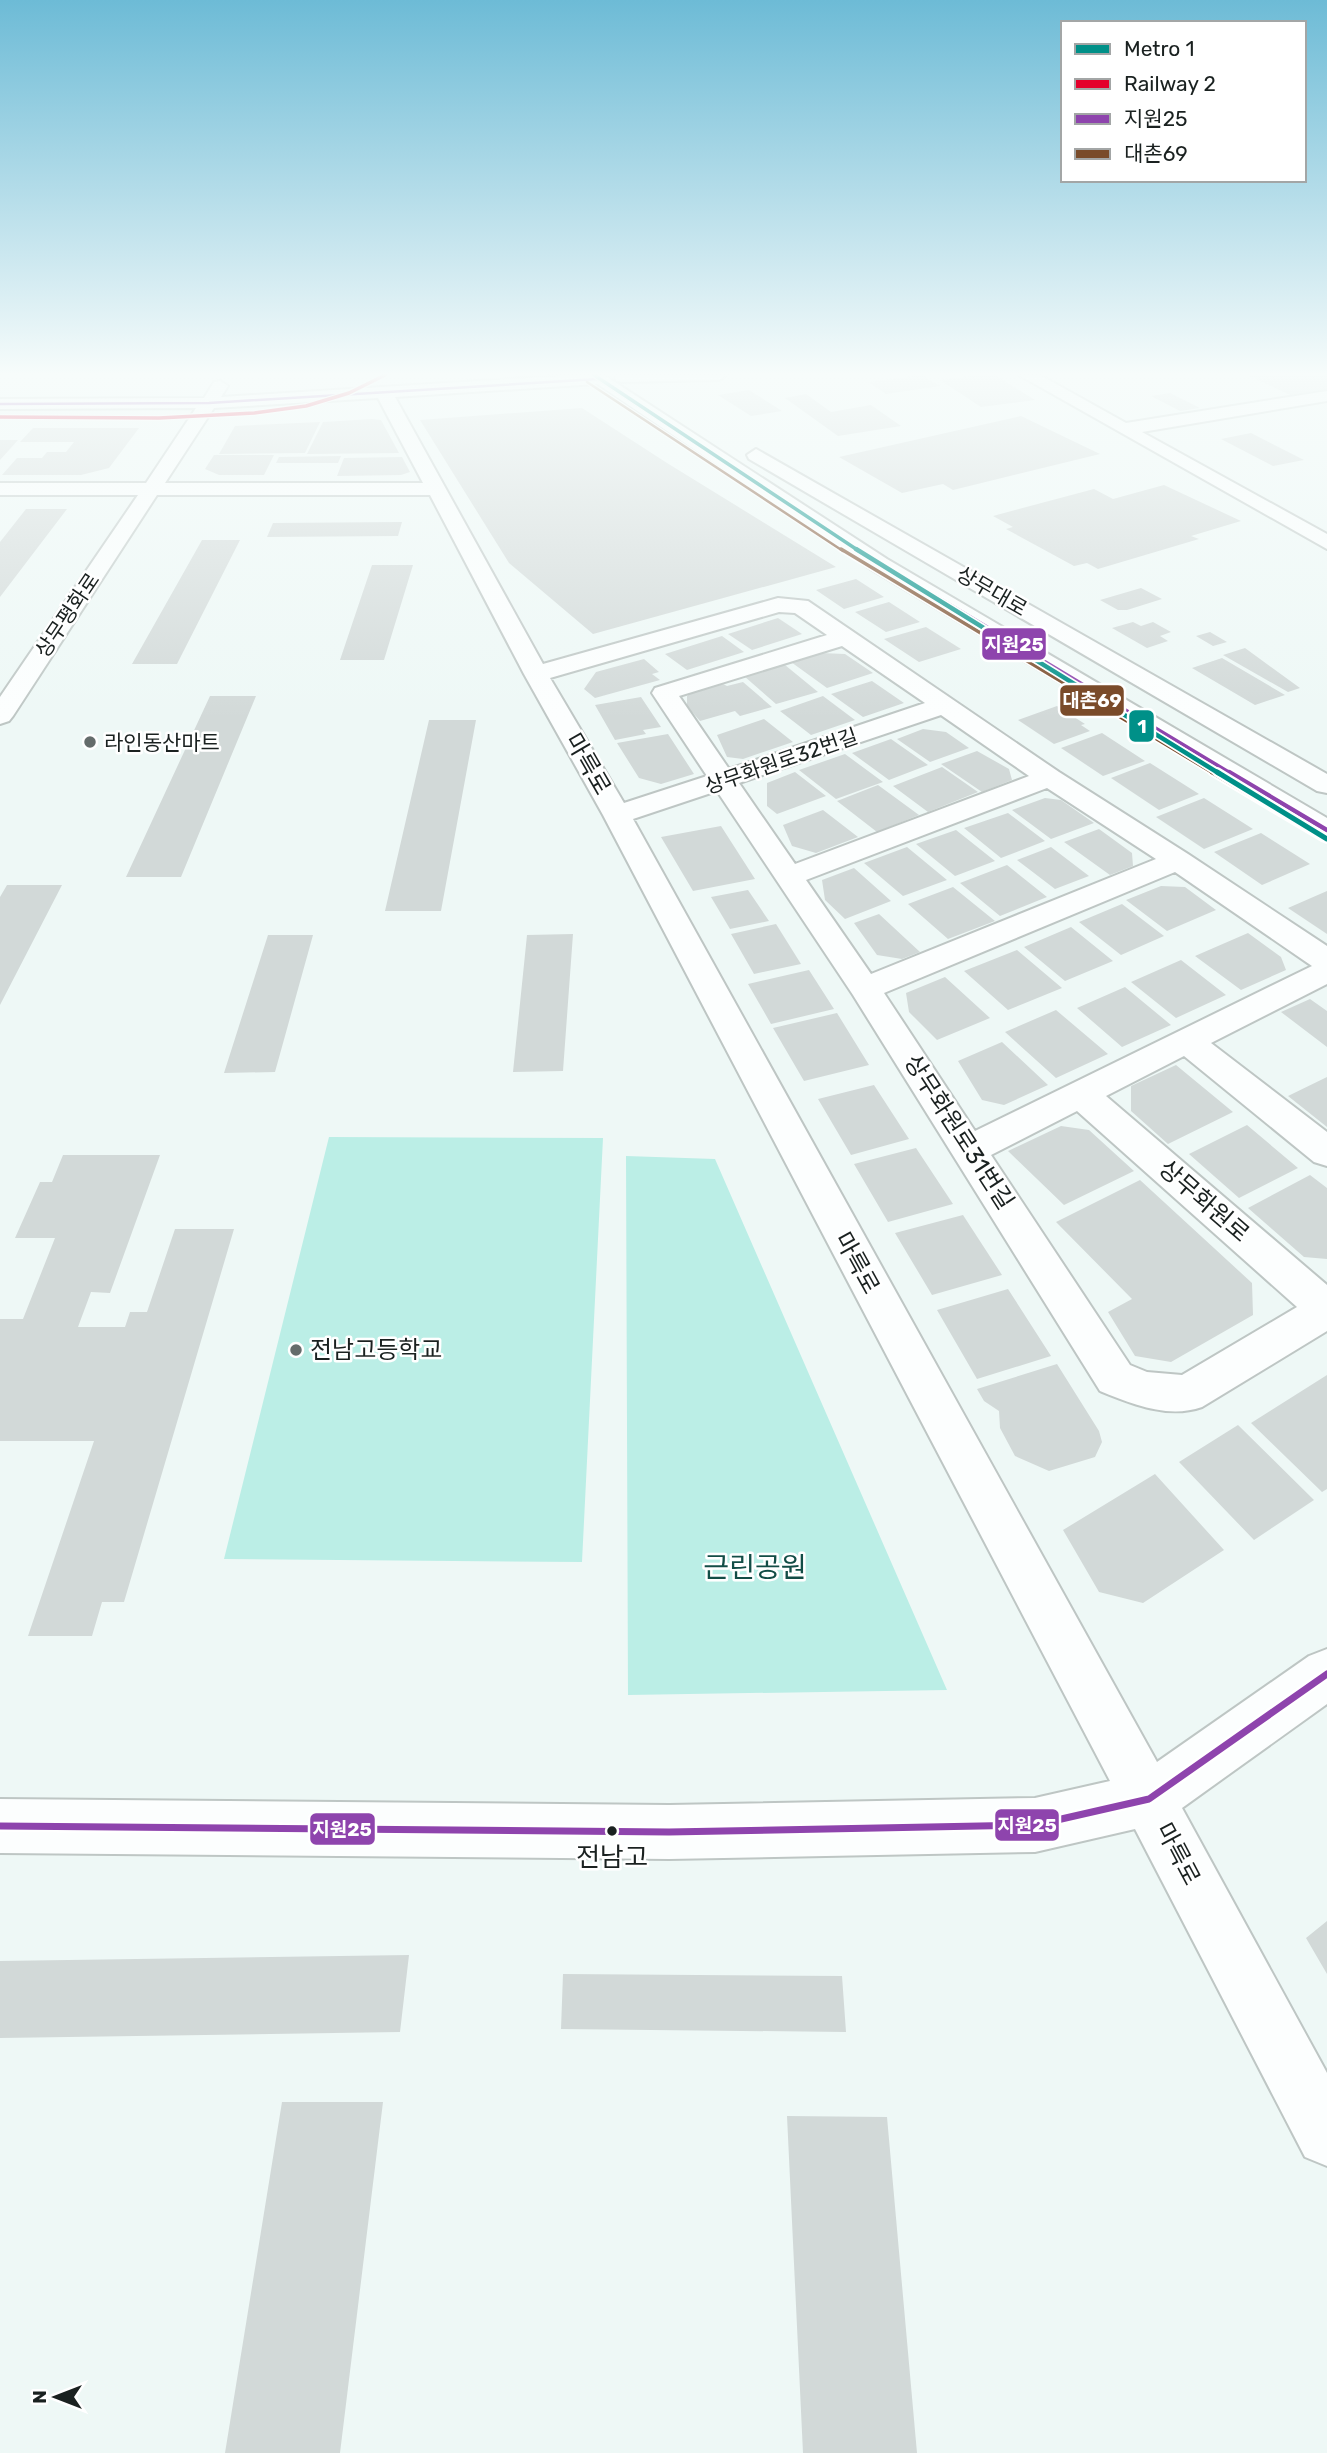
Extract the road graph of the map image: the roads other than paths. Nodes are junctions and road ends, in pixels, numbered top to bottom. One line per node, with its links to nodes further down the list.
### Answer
1 (150, 489): 10 (street, 상무평화로)
2 (436, 489): 8 (street, 마륵로)
3 (765, 489): 15 (street, 상무대로)
4 (817, 489): 13 (street, 상무대로)
5 (1232, 489): 6 (street)
6 (1327, 543)
7 (845, 637): 8 (street); 9 (street); 12 (street, 상무화원로31번길)
8 (536, 674): 14 (street, 마륵로)
9 (945, 705): 11 (street); 12 (street, 상무화원로32번길)
10 (0, 716)
11 (1049, 778): 16 (street); 17 (street)
12 (726, 780): 14 (street, 상무화원로32번길); 17 (street, 상무화원로31번길)
13 (1327, 785)
14 (617, 816): 27 (street, 마륵로)
15 (1327, 830)
16 (1178, 860): 18 (street); 20 (street)
17 (790, 876): 20 (street, 상무화원로31번길)
18 (1327, 961)
19 (1327, 971): 21 (street)
20 (865, 989): 23 (street, 상무화원로31번길)
21 (1187, 1041): 22 (street); 24 (street)
22 (1081, 1094): 23 (street); 25 (street, 상무화원로)
23 (970, 1149): 25 (street, 상무화원로31번길)
24 (1327, 1152)
25 (1327, 1309)
26 (1327, 1674): 27 (street)
27 (1149, 1799): 28 (street); 29 (street, 마륵로)
28 (0, 1826)
29 (1327, 2135)

